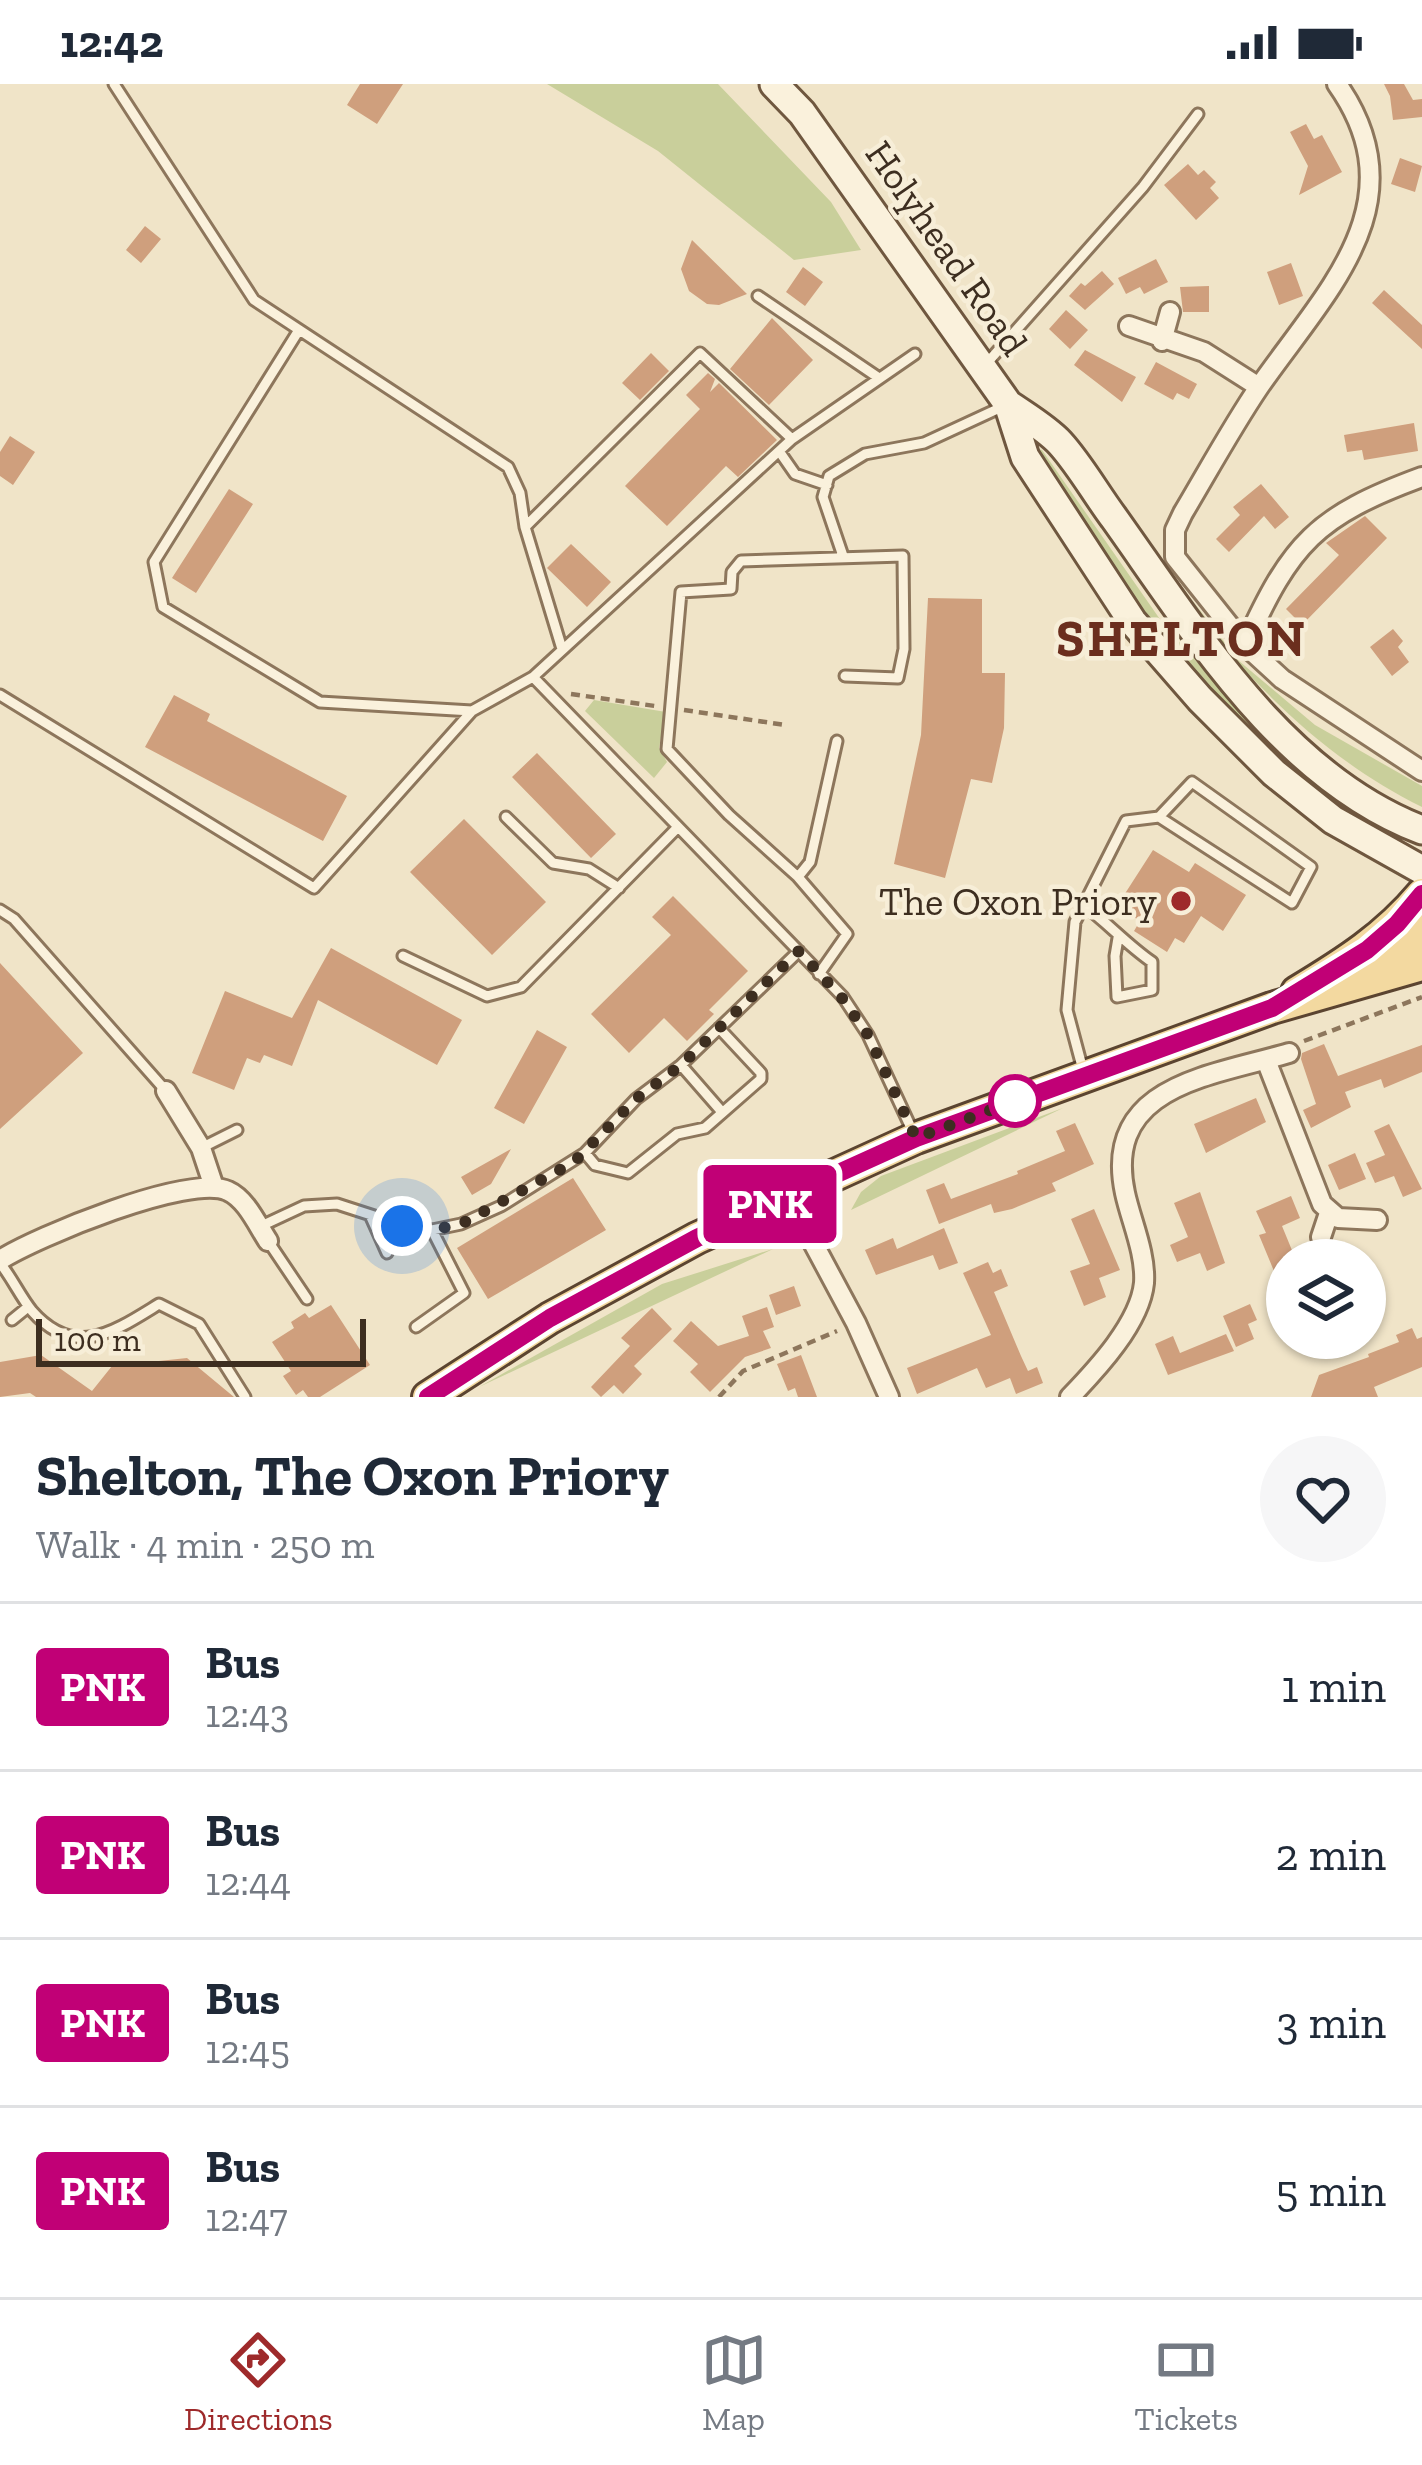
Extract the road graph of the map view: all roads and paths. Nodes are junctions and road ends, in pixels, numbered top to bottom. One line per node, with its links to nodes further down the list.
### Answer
1 (114, 84): 9 (lane)
2 (774, 84): 12 (main road, Holyhead Road)
3 (1336, 86): 4 (street); 14 (street)
4 (1322, 104)
5 (1198, 114): 12 (lane)
6 (758, 296): 13 (lane)
7 (1170, 313): 10 (street)
8 (1129, 326): 10 (street)
9 (299, 330): 20 (lane); 27 (lane)
10 (1162, 341): 14 (street)
11 (915, 354): 13 (lane)
12 (984, 367): 15 (main road, Holyhead Road)
13 (879, 378): 16 (lane)
14 (1259, 387): 22 (street)
15 (1008, 404): 19 (lane); 33 (main road, Holyhead Road); 34 (main road, Holyhead Road)
16 (792, 439): 17 (lane); 20 (lane)
17 (778, 451): 19 (lane); 23 (lane)
18 (1422, 477): 22 (street)
19 (827, 484): 21 (lane)
20 (524, 527): 23 (lane)
21 (843, 556): 24 (lane); 35 (lane)
22 (1245, 645): 29 (street)
23 (562, 650): 25 (lane)
24 (845, 676)
25 (533, 677): 27 (lane); 32 (lane)
26 (0, 695): 27 (lane)
27 (472, 711)
28 (837, 741): 35 (lane)
29 (1422, 772)
30 (1159, 817): 30 (lane); 38 (lane)
31 (506, 818): 36 (lane)
32 (678, 827): 36 (lane); 42 (lane)
33 (1422, 830)
34 (1422, 870)
35 (798, 877): 45 (lane)
36 (619, 888): 43 (lane)
37 (1422, 894): 48 (main road)
38 (1081, 903): 41 (lane); 53 (lane)
39 (0, 910): 54 (lane)
40 (1422, 929): 46 (main road)
41 (1118, 938): 41 (lane)
42 (799, 951): 45 (lane); 49 (lane)
43 (403, 956)
44 (1422, 965): 46 (main road)
45 (819, 974): 57 (lane)
46 (1365, 984): 48 (main road)
47 (1422, 997): 50 (path)
48 (1272, 1008): 53 (main road)
49 (719, 1028): 52 (lane); 55 (lane)
50 (1289, 1053): 51 (street)
51 (1266, 1060): 62 (street); 79 (street)
52 (681, 1065): 55 (lane); 59 (lane)
53 (1084, 1075): 57 (main road)
54 (166, 1091): 58 (street)
55 (722, 1112): 59 (lane)
56 (237, 1130): 58 (lane)
57 (916, 1138): 61 (main road)
58 (201, 1148): 60 (street)
59 (585, 1153): 65 (lane)
60 (214, 1187): 66 (street); 69 (street)
61 (788, 1196): 73 (street); 76 (main road)
62 (1329, 1213): 64 (street); 67 (street)
63 (370, 1215): 65 (lane); 66 (lane); 68 (lane)
64 (1377, 1220)
65 (432, 1230): 74 (lane)
66 (264, 1234): 70 (lane)
67 (1321, 1237)
68 (387, 1253)
69 (0, 1261): 71 (lane)
70 (307, 1299)
71 (28, 1307): 72 (lane); 75 (lane)
72 (12, 1320)
73 (856, 1323): 77 (path); 78 (street)
74 (416, 1327)
75 (244, 1397)
76 (428, 1397)
77 (718, 1397)
78 (889, 1397)
79 (1070, 1397)

